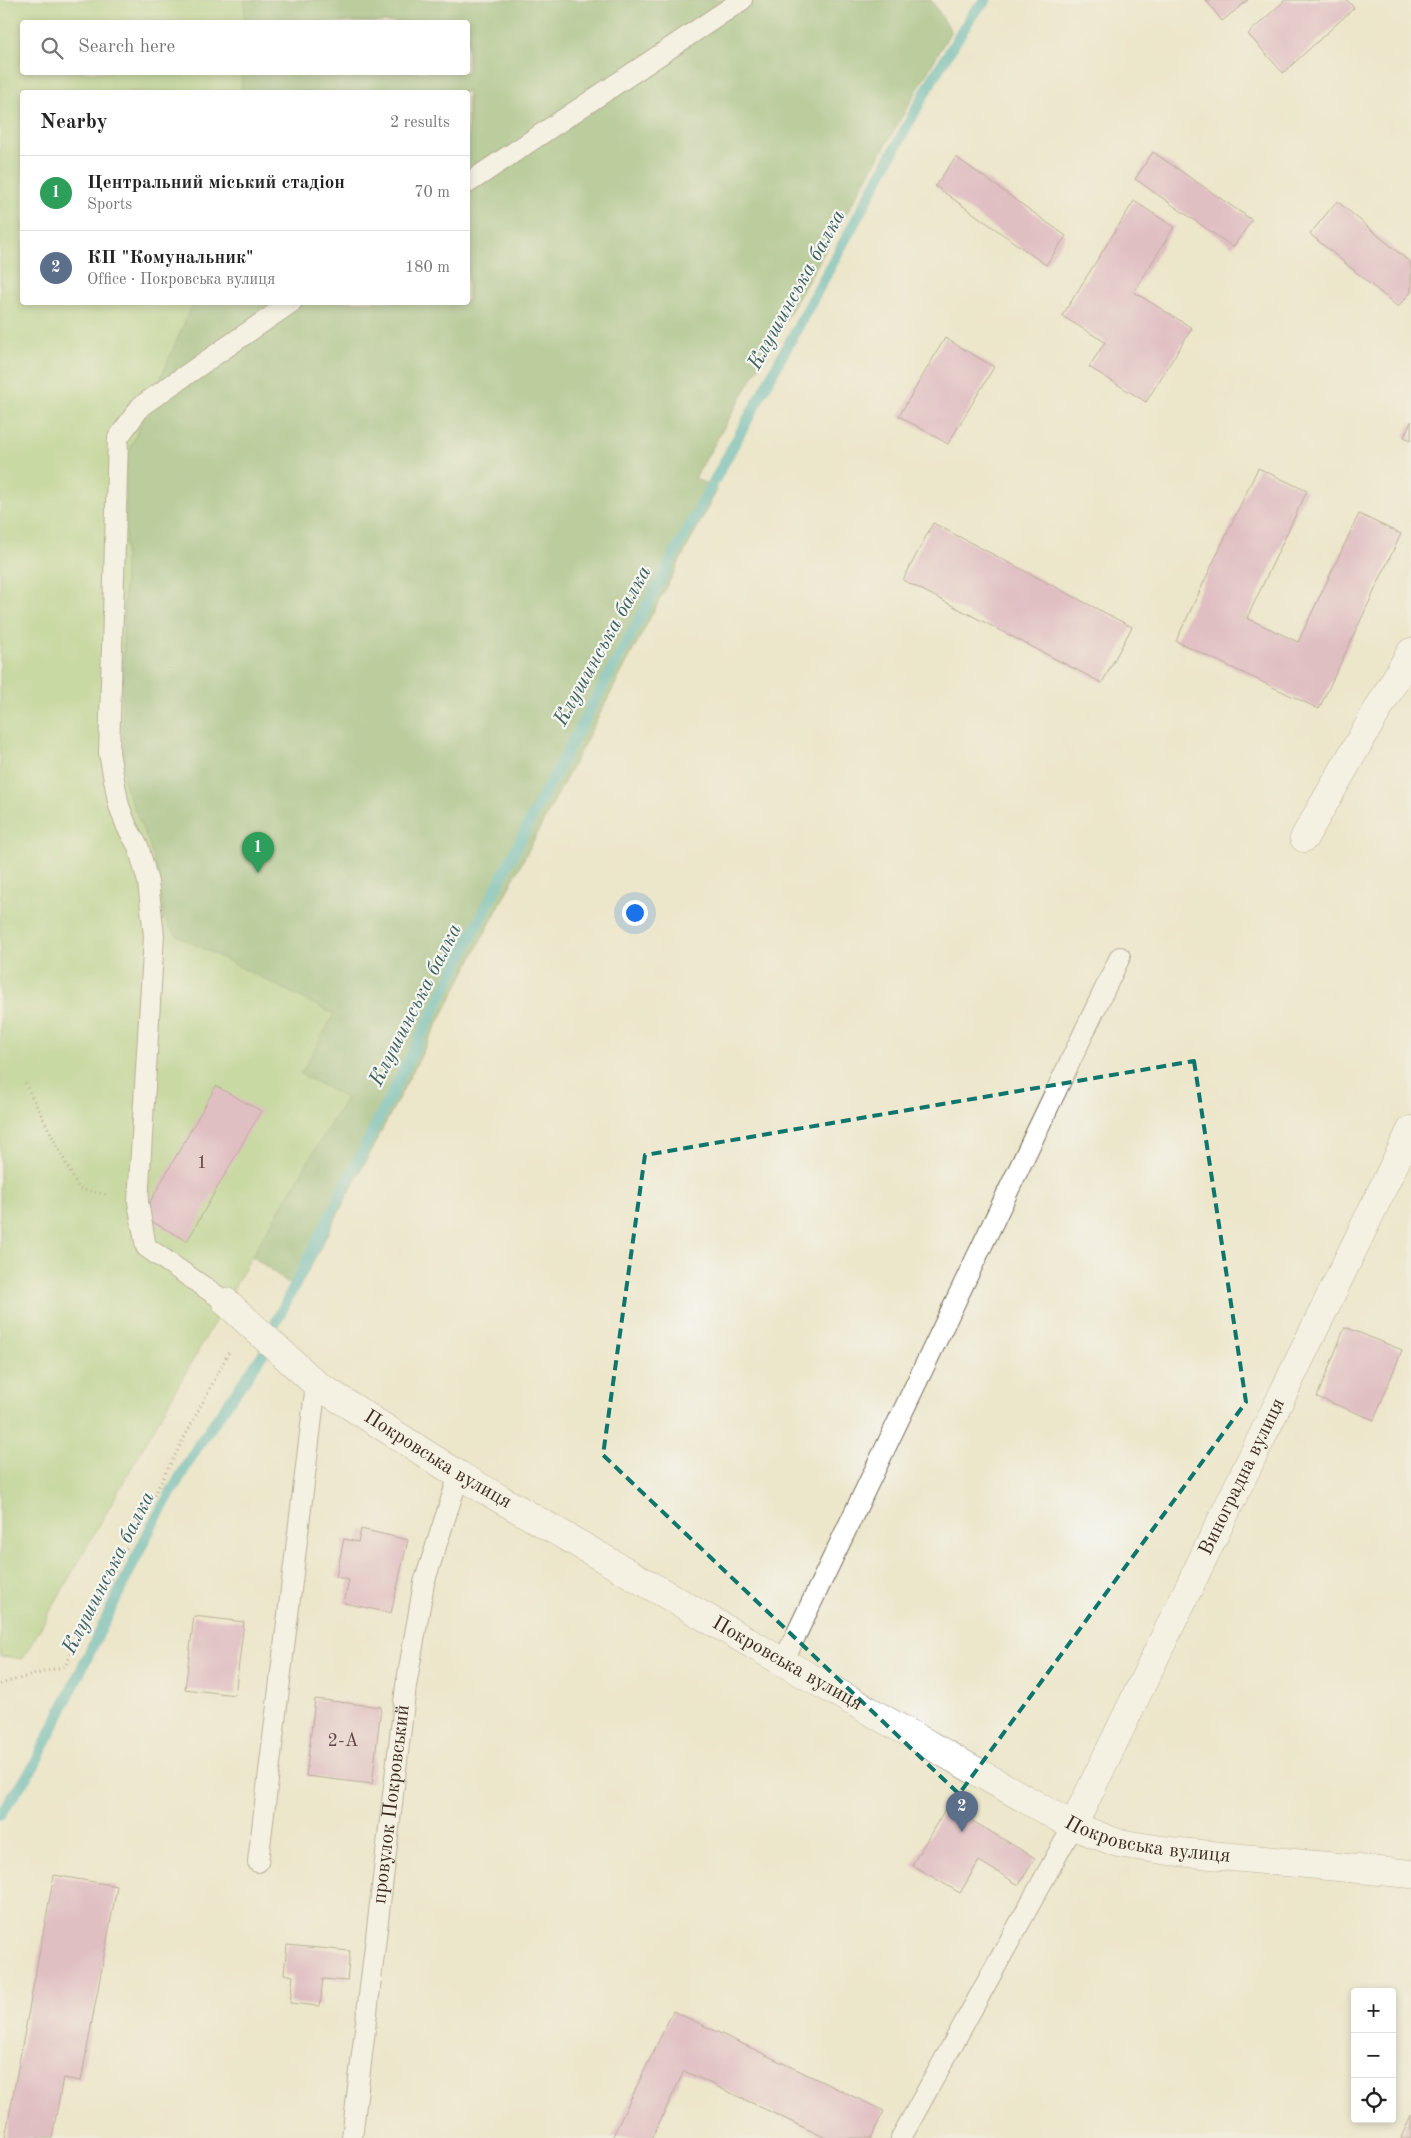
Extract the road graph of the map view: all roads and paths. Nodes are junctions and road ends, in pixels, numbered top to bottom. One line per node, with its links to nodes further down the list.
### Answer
1 (742, 0): 2 (lane)
2 (470, 182)
3 (288, 305): 10 (lane)
4 (1411, 652): 5 (street)
5 (1304, 838)
6 (1120, 957): 13 (lane)
7 (25, 1083): 9 (path)
8 (1411, 1130): 15 (street, Виноградна вулиця)
9 (80, 1189)
10 (236, 1311): 11 (street, Покровська вулиця); 14 (path)
11 (316, 1384): 12 (street, Покровська вулиця); 16 (lane)
12 (459, 1475): 13 (street, Покровська вулиця); 18 (lane, провулок Покровський)
13 (783, 1662): 15 (street, Покровська вулиця)
14 (0, 1684)
15 (1073, 1826): 17 (street, Покровська вулиця); 19 (lane)
16 (258, 1862)
17 (1411, 1874)
18 (352, 2138)
19 (901, 2138)

